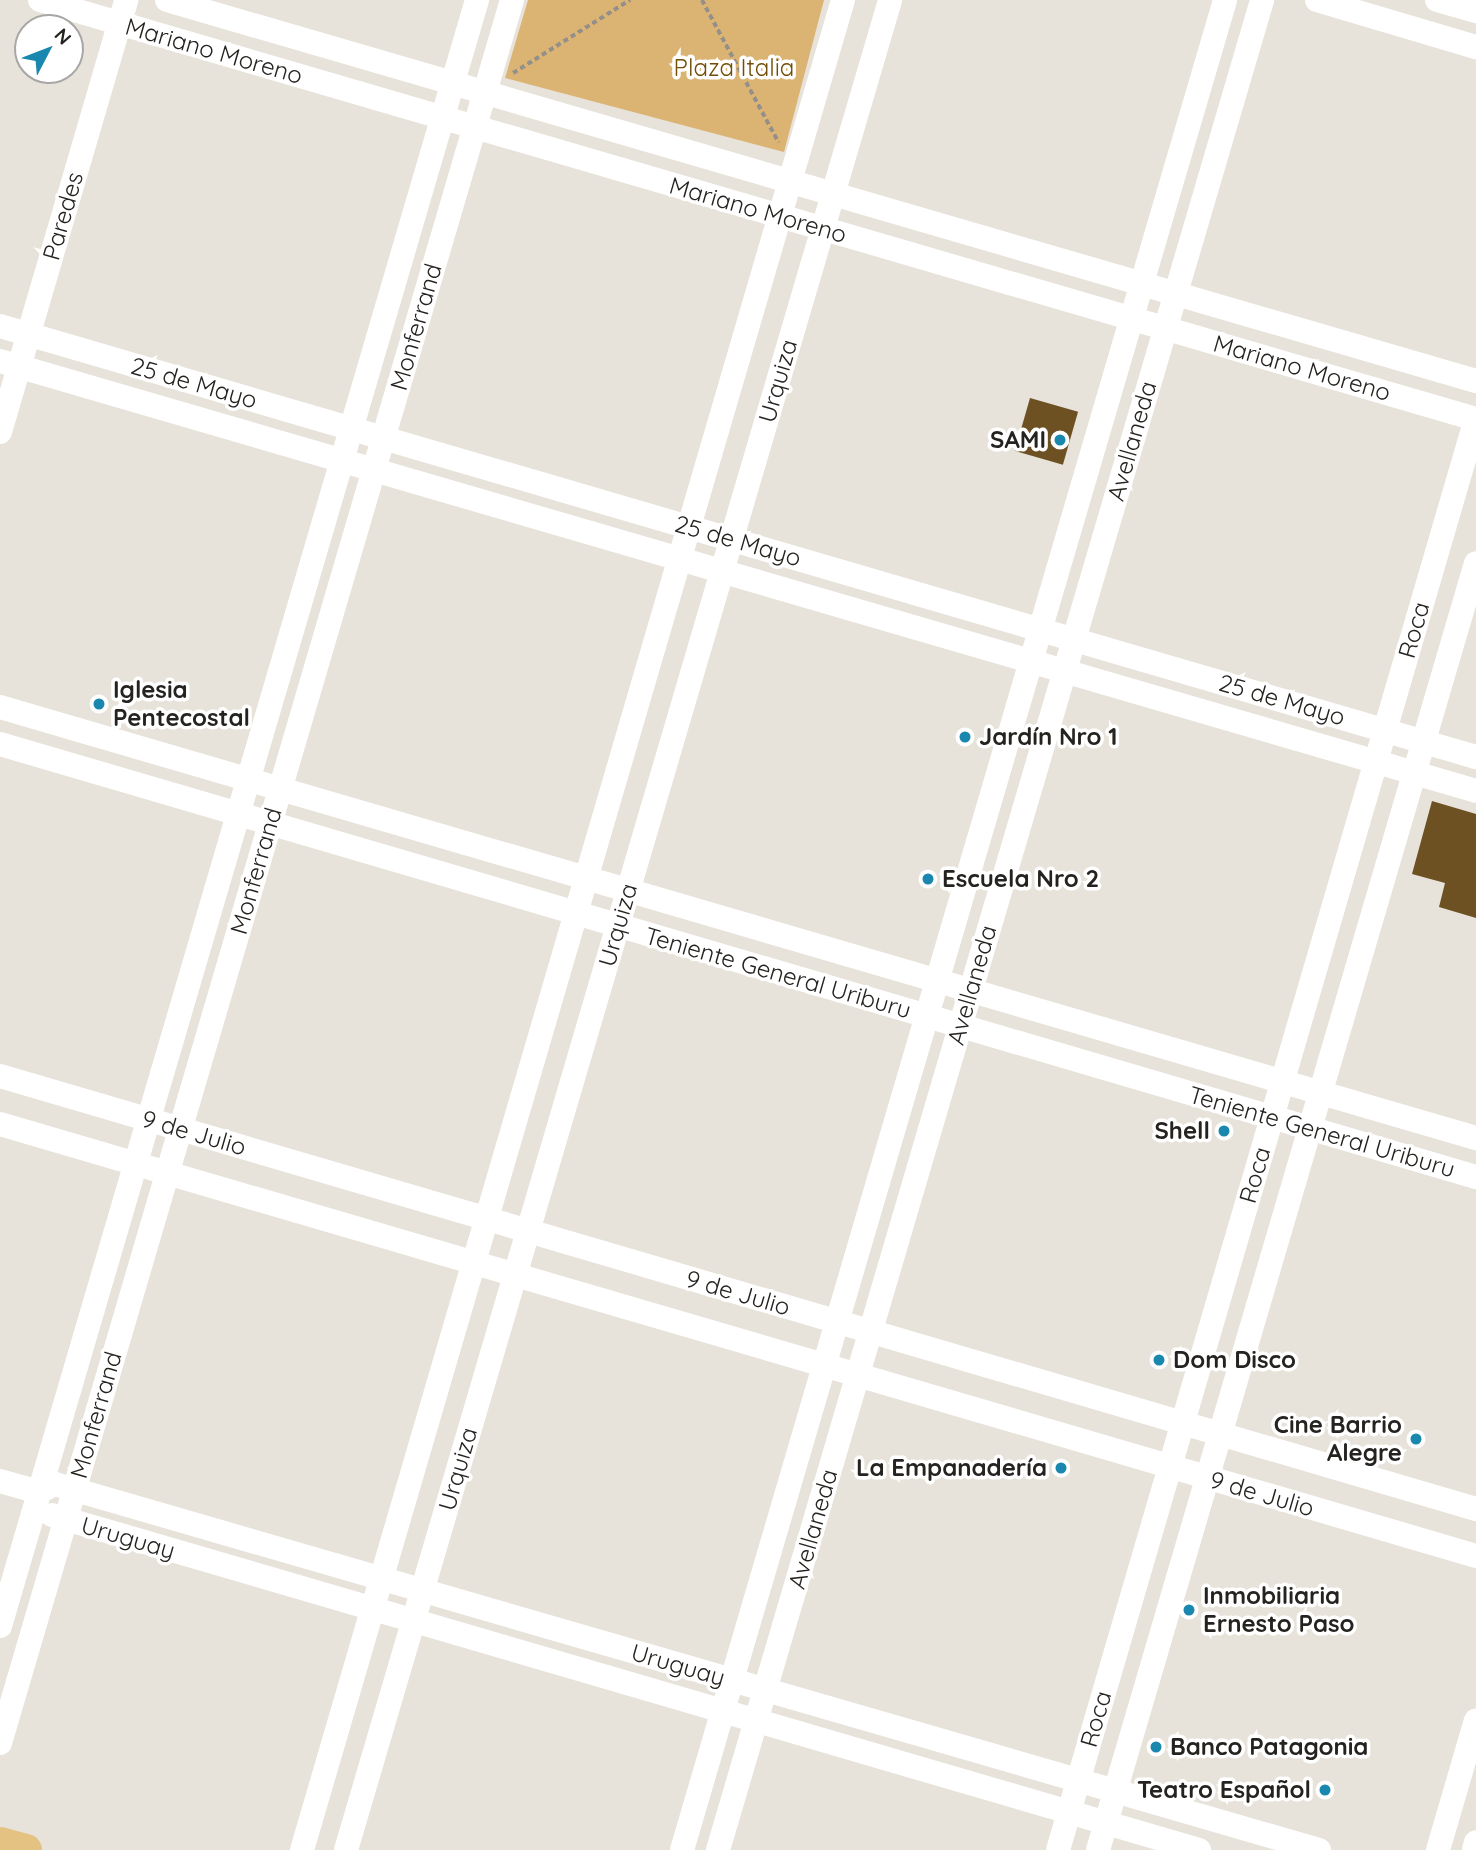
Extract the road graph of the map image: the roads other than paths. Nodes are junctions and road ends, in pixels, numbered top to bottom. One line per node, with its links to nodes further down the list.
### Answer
1 (40, 0): 12 (street, Mariano Moreno)
2 (167, 0): 14 (street, Mariano Moreno)
3 (477, 0): 14 (street, Monferrand)
4 (512, 0): 15 (street, Monferrand)
5 (843, 0): 18 (street, Urquiza)
6 (890, 0): 19 (street, Urquiza)
7 (1225, 0): 22 (street, Avellaneda)
8 (1262, 0): 23 (street, Avellaneda)
9 (1317, 0): 13 (street)
10 (1437, 0): 11 (street)
11 (1476, 11)
12 (123, 12): 16 (street, Mariano Moreno); 27 (street, Paredes)
13 (1476, 47)
14 (453, 83): 15 (street, Mariano Moreno); 16 (street, Monferrand)
15 (485, 93): 17 (street, Monferrand); 18 (street, Mariano Moreno)
16 (442, 117): 17 (street, Mariano Moreno); 31 (street, Monferrand)
17 (475, 127): 20 (street, Mariano Moreno); 33 (street, Monferrand)
18 (790, 181): 19 (street, Mariano Moreno); 20 (street, Urquiza)
19 (833, 194): 21 (street, Urquiza); 22 (street, Mariano Moreno)
20 (780, 216): 21 (street, Mariano Moreno); 36 (street, Urquiza)
21 (823, 229): 24 (street, Mariano Moreno); 37 (street, Urquiza)
22 (1142, 284): 23 (street, Mariano Moreno); 24 (street, Avellaneda)
23 (1176, 293): 26 (street, Avellaneda); 29 (street, Mariano Moreno)
24 (1132, 319): 26 (street, Mariano Moreno); 41 (street, Avellaneda)
25 (0, 326): 27 (street, 25 de Mayo)
26 (1166, 328): 30 (street, Mariano Moreno); 42 (street, Avellaneda)
27 (29, 335): 28 (street, Paredes); 31 (street, 25 de Mayo)
28 (10, 363): 32 (street, Paredes); 34 (street, 25 de Mayo)
29 (1476, 381)
30 (1476, 419): 46 (street, Roca)
31 (351, 429): 33 (street, 25 de Mayo); 34 (street, Monferrand)
32 (0, 432)
33 (383, 438): 35 (street, Monferrand); 36 (street, 25 de Mayo)
34 (342, 460): 35 (street, 25 de Mayo); 52 (street, Monferrand)
35 (374, 470): 38 (street, 25 de Mayo); 53 (street, Monferrand)
36 (689, 527): 37 (street, 25 de Mayo); 38 (street, Urquiza)
37 (731, 540): 40 (street, Urquiza); 41 (street, 25 de Mayo)
38 (680, 559): 40 (street, 25 de Mayo); 57 (street, Urquiza)
39 (1476, 563): 47 (street, Roca)
40 (722, 571): 43 (street, 25 de Mayo); 58 (street, Urquiza)
41 (1040, 630): 42 (street, 25 de Mayo); 43 (street, Avellaneda)
42 (1074, 639): 44 (street, Avellaneda); 46 (street, 25 de Mayo)
43 (1031, 661): 44 (street, 25 de Mayo); 61 (street, Avellaneda)
44 (1065, 671): 50 (street, 25 de Mayo); 62 (street, Avellaneda)
45 (0, 706): 52 (street, Teniente General Uriburu)
46 (1385, 730): 47 (street, 25 de Mayo); 50 (street, Roca)
47 (1423, 741): 49 (street, 25 de Mayo); 51 (street, Roca)
48 (0, 744): 55 (street, Teniente General Uriburu)
49 (1476, 757)
50 (1376, 762): 51 (street, 25 de Mayo); 66 (street, Roca)
51 (1414, 773): 54 (street, 25 de Mayo); 67 (street, Roca)
52 (248, 779): 53 (street, Teniente General Uriburu); 55 (street, Monferrand)
53 (281, 789): 56 (street, Monferrand); 57 (street, Teniente General Uriburu)
54 (1476, 791)
55 (238, 814): 56 (street, Teniente General Uriburu); 69 (street, Monferrand)
56 (270, 824): 59 (street, Teniente General Uriburu); 71 (street, Monferrand)
57 (586, 878): 58 (street, Teniente General Uriburu); 59 (street, Urquiza)
58 (628, 890): 60 (street, Urquiza); 61 (street, Teniente General Uriburu)
59 (576, 913): 60 (street, Teniente General Uriburu); 77 (street, Urquiza)
60 (618, 926): 63 (street, Teniente General Uriburu); 78 (street, Urquiza)
61 (937, 981): 62 (street, Teniente General Uriburu); 63 (street, Avellaneda)
62 (971, 991): 64 (street, Avellaneda); 66 (street, Teniente General Uriburu)
63 (927, 1016): 64 (street, Teniente General Uriburu); 81 (street, Avellaneda)
64 (960, 1026): 68 (street, Teniente General Uriburu); 82 (street, Avellaneda)
65 (0, 1076): 69 (street, 9 de Julio)
66 (1282, 1082): 67 (street, Teniente General Uriburu); 68 (street, Roca)
67 (1321, 1093): 72 (street, Roca); 73 (street, Teniente General Uriburu)
68 (1272, 1117): 72 (street, Teniente General Uriburu); 85 (street, Roca)
69 (148, 1120): 71 (street, 9 de Julio); 74 (street, Monferrand)
70 (0, 1124): 74 (street, 9 de Julio)
71 (180, 1129): 75 (street, Monferrand); 77 (street, 9 de Julio)
72 (1310, 1129): 76 (street, Teniente General Uriburu); 86 (street, Roca)
73 (1476, 1138)
74 (135, 1164): 75 (street, 9 de Julio); 91 (street, Monferrand)
75 (167, 1173): 79 (street, 9 de Julio); 90 (street, Monferrand)
76 (1476, 1177)
77 (487, 1219): 78 (street, 9 de Julio); 79 (street, Urquiza)
78 (528, 1231): 80 (street, Urquiza); 81 (street, 9 de Julio)
79 (474, 1263): 80 (street, 9 de Julio); 95 (street, Urquiza)
80 (515, 1275): 83 (street, 9 de Julio); 96 (street, Urquiza)
81 (837, 1322): 82 (street, 9 de Julio); 83 (street, Avellaneda)
82 (871, 1332): 84 (street, Avellaneda); 85 (street, 9 de Julio)
83 (824, 1366): 84 (street, 9 de Julio); 100 (street, Avellaneda)
84 (858, 1376): 87 (street, 9 de Julio); 101 (street, Avellaneda)
85 (1183, 1423): 86 (street, 9 de Julio); 87 (street, Roca)
86 (1220, 1434): 88 (street, Roca); 92 (street, 9 de Julio)
87 (1170, 1467): 88 (street, 9 de Julio); 106 (street, Roca)
88 (1208, 1478): 94 (street, 9 de Julio); 107 (street, Roca)
89 (0, 1481): 91 (street, Uruguay)
90 (74, 1490): 91 (street, Uruguay); 93 (street, Monferrand); 95 (street, Uruguay)
91 (39, 1492): 93 (street, Uruguay); 99 (street, Monferrand)
92 (1476, 1509)
93 (66, 1520): 97 (street, Uruguay); 105 (street, Monferrand)
94 (1476, 1556)
95 (381, 1579): 96 (street, Uruguay); 97 (street, Urquiza)
96 (422, 1591): 98 (street, Urquiza); 100 (street, Uruguay)
97 (373, 1609): 98 (street, Uruguay); 113 (street, Urquiza)
98 (413, 1621): 102 (street, Uruguay); 114 (street, Urquiza)
99 (0, 1626)
100 (732, 1681): 101 (street, Uruguay); 102 (street, Avellaneda)
101 (765, 1690): 104 (street, Avellaneda); 106 (street, Uruguay)
102 (723, 1711): 104 (street, Uruguay); 115 (street, Avellaneda)
103 (1476, 1720): 121 (street)
104 (756, 1721): 108 (street, Uruguay); 116 (street, Avellaneda)
105 (0, 1743)
106 (1078, 1781): 107 (street, Uruguay); 108 (street, Roca)
107 (1115, 1791): 109 (street, Roca); 120 (street, Uruguay)
108 (1069, 1812): 109 (street, Uruguay); 117 (street, Roca)
109 (1106, 1823): 118 (street, Roca); 119 (street, Uruguay)
110 (1476, 1842): 122 (street)
111 (0, 1843): 112 (main road)
112 (26, 1850)
113 (302, 1850)
114 (346, 1850)
115 (682, 1850)
116 (718, 1850)
117 (1058, 1850)
118 (1098, 1850)
119 (1199, 1850)
120 (1319, 1850)
121 (1438, 1850)
122 (1474, 1850)

